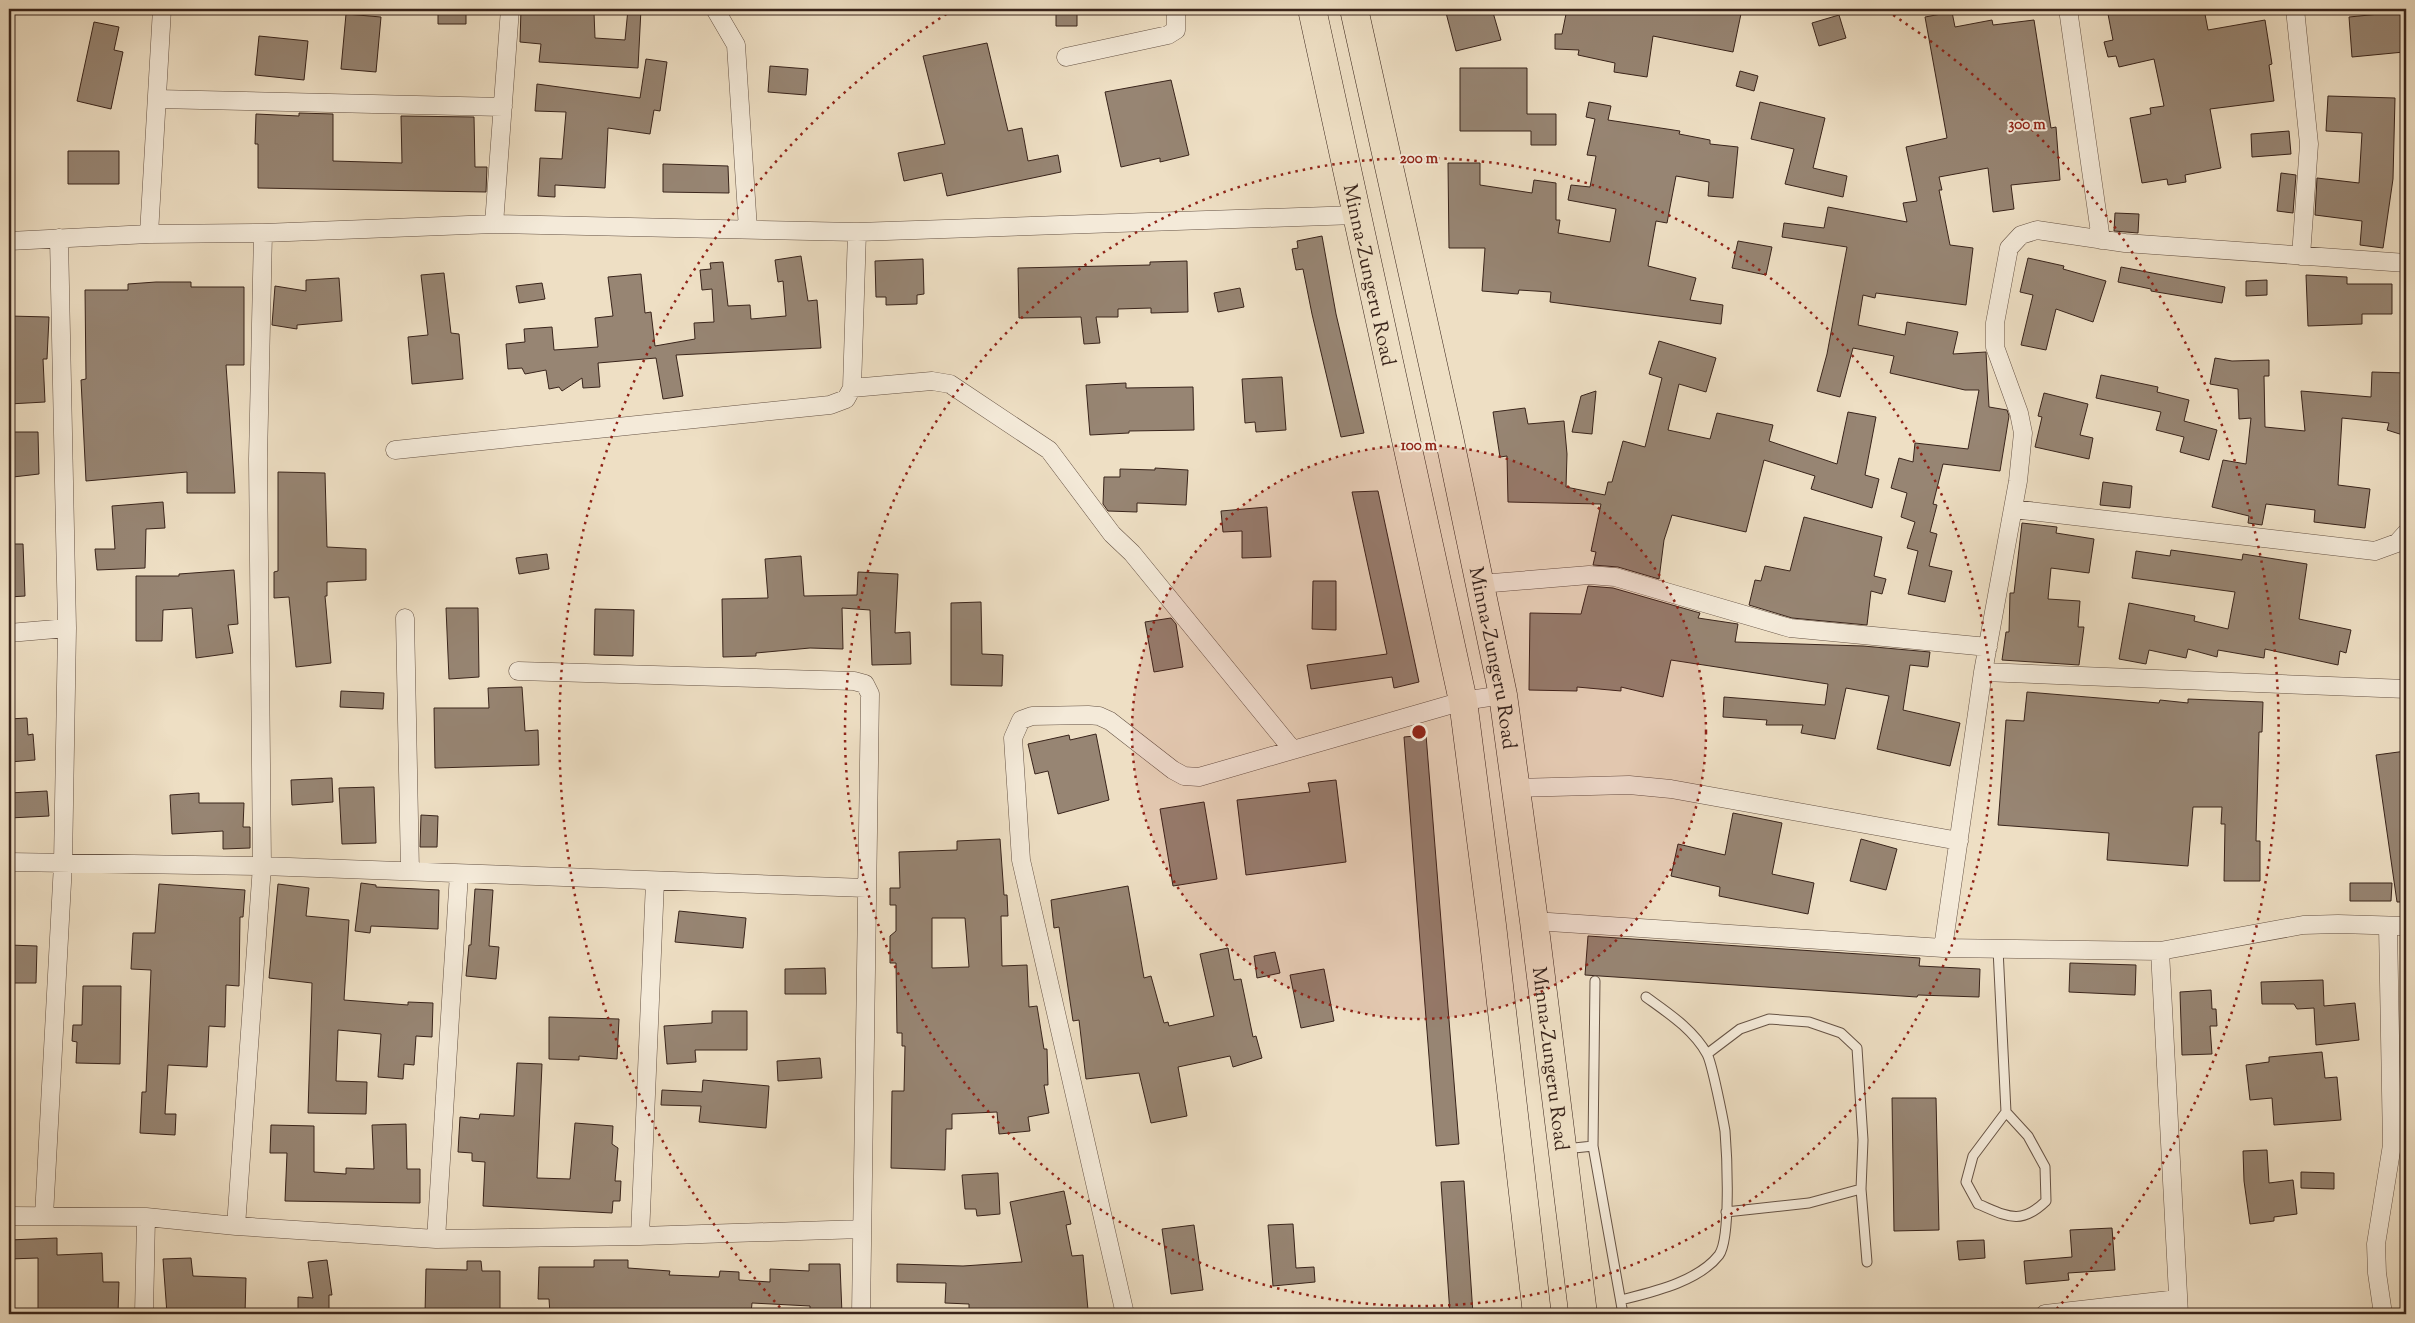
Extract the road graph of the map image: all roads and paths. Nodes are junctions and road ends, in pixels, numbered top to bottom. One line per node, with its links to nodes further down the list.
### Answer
1 (162, 9): 10 (street)
2 (510, 9): 11 (street)
3 (715, 9): 14 (street)
4 (1176, 9): 9 (street)
5 (1312, 9): 12 (main road, Minna-Zungeru Road)
6 (1354, 9): 27 (main road, Minna-Zungeru Road)
7 (2068, 9): 19 (street)
8 (2295, 9): 21 (street)
9 (1066, 57)
10 (157, 99): 11 (street); 17 (street)
11 (503, 107): 13 (street)
12 (1356, 215): 15 (street); 36 (main road, Minna-Zungeru Road)
13 (494, 224): 14 (street); 16 (street)
14 (748, 229): 15 (street)
15 (858, 232): 23 (street)
16 (262, 233): 17 (street); 42 (street)
17 (150, 234): 18 (street)
18 (59, 238): 20 (street); 29 (street)
19 (2100, 240): 21 (street); 25 (street)
20 (9, 241)
21 (2301, 256): 22 (street)
22 (2406, 262)
23 (852, 388): 24 (street); 37 (street)
24 (395, 450)
25 (2013, 509): 26 (street); 31 (street)
26 (2406, 533)
27 (1480, 584): 31 (street); 35 (main road, Minna-Zungeru Road)
28 (405, 618): 43 (street)
29 (67, 628): 30 (street); 41 (street)
30 (9, 633)
31 (1988, 647): 33 (street)
32 (518, 671): 46 (street)
33 (1983, 672): 34 (street); 39 (street)
34 (2406, 689)
35 (1503, 695): 36 (street); 38 (main road, Minna-Zungeru Road)
36 (1463, 701): 37 (street); 74 (main road, Minna-Zungeru Road)
37 (1292, 748): 73 (street)
38 (1516, 788): 39 (street); 47 (main road, Minna-Zungeru Road)
39 (1958, 842): 50 (street)
40 (9, 862): 41 (street)
41 (63, 864): 42 (street); 62 (street)
42 (262, 866): 43 (street); 64 (street)
43 (410, 871): 44 (street)
44 (459, 874): 45 (street); 67 (street)
45 (655, 882): 46 (street); 66 (street)
46 (866, 888): 65 (street)
47 (1534, 921): 50 (street); 58 (main road, Minna-Zungeru Road)
48 (2388, 926): 49 (street); 52 (street); 78 (street)
49 (2406, 926)
50 (1943, 948): 51 (street)
51 (1998, 949): 52 (street); 56 (lane)
52 (2160, 951): 70 (street)
53 (1595, 981): 57 (lane)
54 (1646, 997): 55 (lane)
55 (1707, 1054): 59 (lane); 60 (lane)
56 (2006, 1112): 56 (lane)
57 (1592, 1146): 58 (lane); 69 (lane)
58 (1563, 1150): 75 (main road, Minna-Zungeru Road)
59 (1861, 1189): 60 (lane); 68 (lane)
60 (1726, 1212): 69 (lane)
61 (9, 1216): 62 (street)
62 (44, 1216): 63 (street)
63 (146, 1217): 64 (street); 71 (street)
64 (236, 1226): 67 (street)
65 (862, 1229): 66 (street); 72 (street)
66 (640, 1236): 67 (street)
67 (436, 1238)
68 (1867, 1262)
69 (1621, 1300): 76 (lane)
70 (2178, 1307): 77 (street)
71 (144, 1314)
72 (861, 1314)
73 (1125, 1314)
74 (1537, 1314)
75 (1583, 1314)
76 (1623, 1314)
77 (2045, 1314)
78 (2383, 1314)

